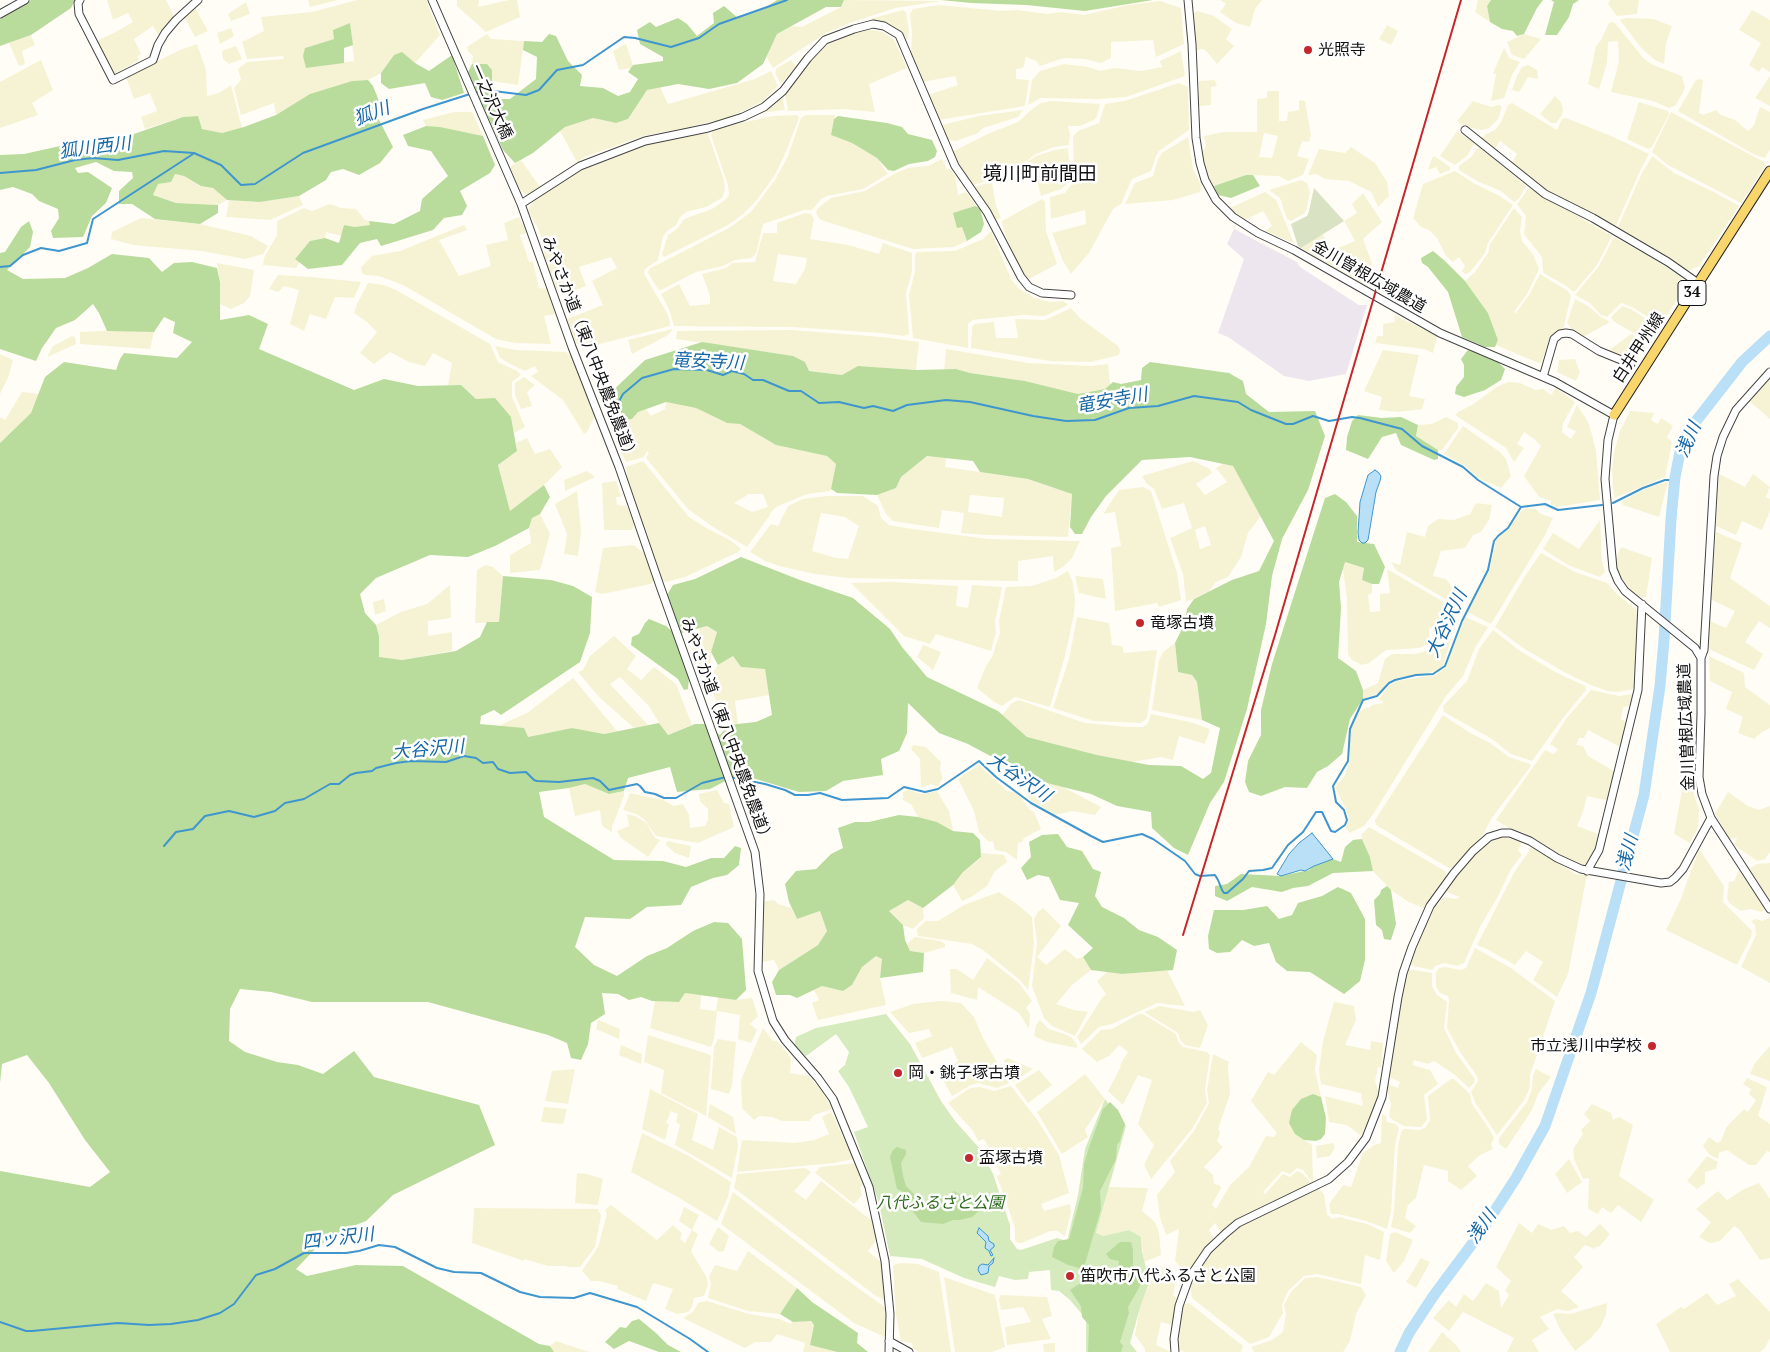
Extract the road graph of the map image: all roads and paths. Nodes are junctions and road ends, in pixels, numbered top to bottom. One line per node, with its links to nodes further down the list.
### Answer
1 (25, 0): 6 (street)
2 (80, 0): 3 (street)
3 (198, 0)
4 (432, 0): 9 (street, 一之沢大橋)
5 (1188, 0): 15 (street, 金川曽根広域農道)
6 (0, 14)
7 (1466, 130): 11 (street)
8 (1770, 171): 11 (main road, 白井甲州線 / 34)
9 (509, 176): 10 (street, みやさか道（東八中央農免農道）)
10 (520, 204): 12 (street); 22 (street, みやさか道（東八中央農免農道）)
11 (1698, 283): 16 (main road, 白井甲州線 / 34)
12 (1071, 295)
13 (1631, 364): 15 (street)
14 (1770, 372): 18 (street)
15 (1543, 377): 16 (street, 金川曽根広域農道)
16 (1614, 415): 17 (street, 金川曽根広域農道)
17 (1644, 606): 18 (street, 金川曽根広域農道); 20 (street)
18 (1701, 658): 19 (street, 金川曽根広域農道)
19 (1711, 818): 20 (street); 21 (street, 金川曽根広域農道)
20 (1589, 871): 25 (street)
21 (1770, 909)
22 (890, 1341): 23 (street, みやさか道（東八中央農免農道）); 24 (street)
23 (889, 1352)
24 (909, 1352)
25 (1175, 1352)

